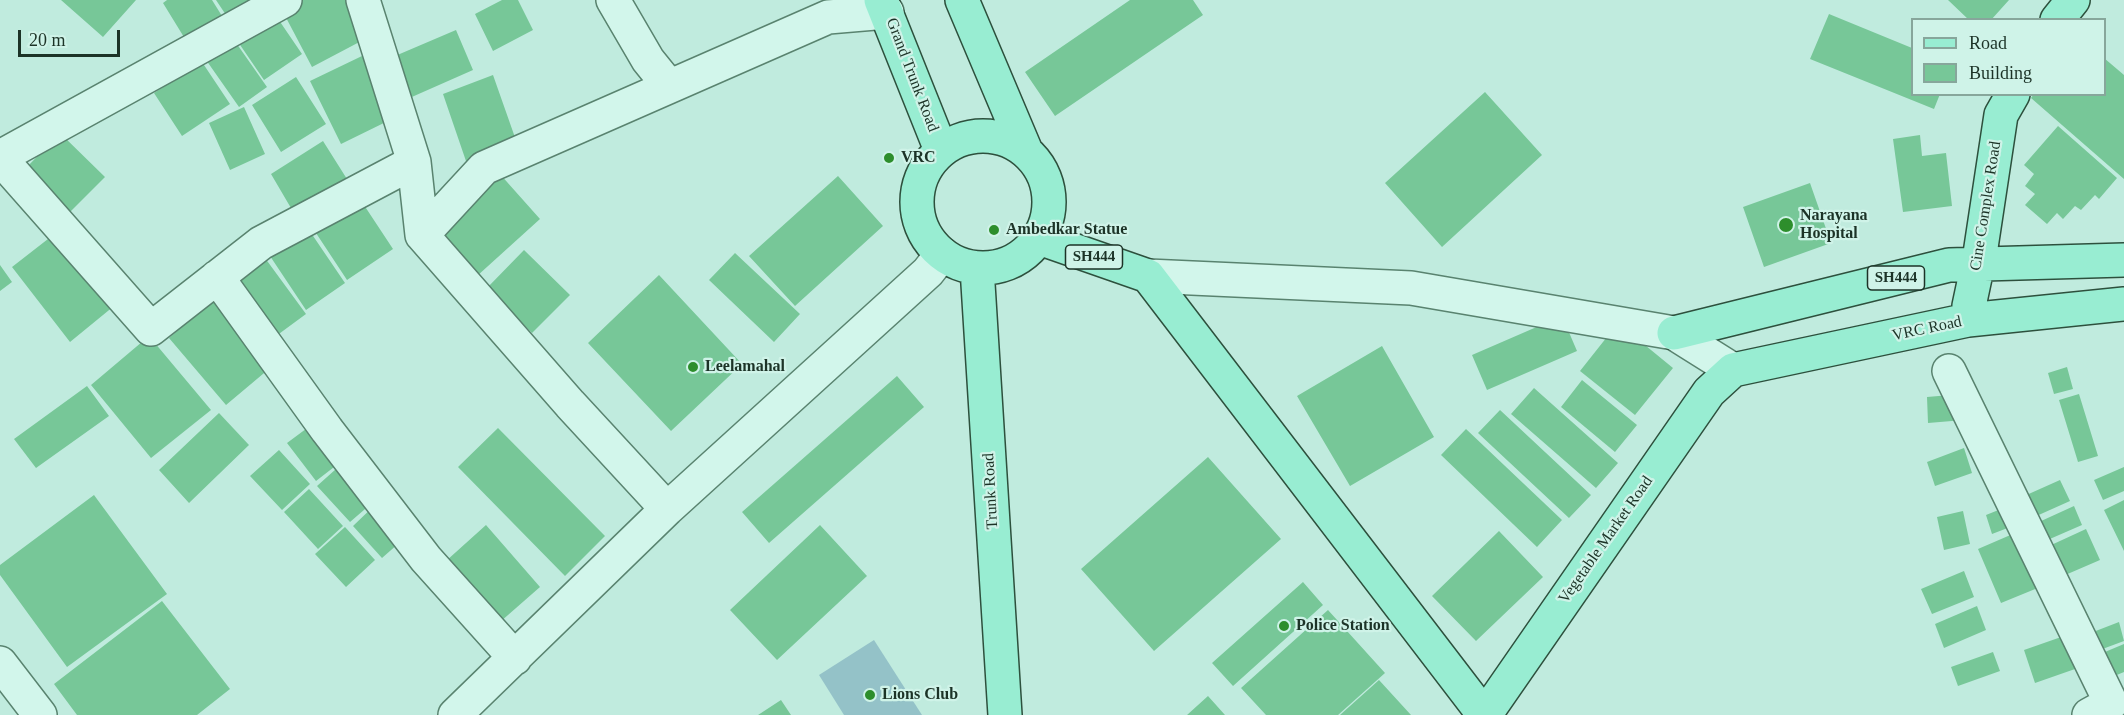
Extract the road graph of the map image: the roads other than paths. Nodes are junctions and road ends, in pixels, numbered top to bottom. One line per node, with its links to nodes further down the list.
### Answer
1 (285, 0): 13 (street)
2 (363, 0): 14 (street)
3 (613, 0): 9 (street)
4 (962, 0): 11 (main road)
5 (2073, 0): 8 (main road)
6 (884, 6): 7 (street); 12 (main road, Grand Trunk Road)
7 (822, 8): 9 (street)
8 (2059, 18)
9 (669, 86): 15 (street)
10 (2012, 96): 19 (main road, Cine Complex Road)
11 (1025, 149): 12 (main road); 16 (main road)
12 (941, 150): 17 (main road)
13 (0, 158): 22 (street)
14 (414, 162): 15 (street); 22 (street)
15 (422, 235): 28 (street)
16 (1039, 238): 20 (main road); 21 (main road, SH444)
17 (942, 254): 20 (main road); 28 (street)
18 (2124, 260): 19 (main road, SH444)
19 (1978, 264): 24 (main road, Cine Complex Road); 25 (main road, SH444)
20 (977, 268): 33 (main road, Trunk Road)
21 (1148, 276): 25 (street); 34 (main road)
22 (217, 277): 29 (street)
23 (2124, 304): 24 (main road, VRC Road)
24 (1968, 320): 26 (main road, VRC Road)
25 (1674, 333): 26 (street)
26 (1733, 370): 34 (main road, Vegetable Market Road)
27 (1949, 371): 35 (street)
28 (667, 509): 29 (street)
29 (515, 658): 32 (street)
30 (0, 663): 31 (street)
31 (39, 715)
32 (455, 715)
33 (1005, 715)
34 (1485, 715)
35 (2089, 715)

